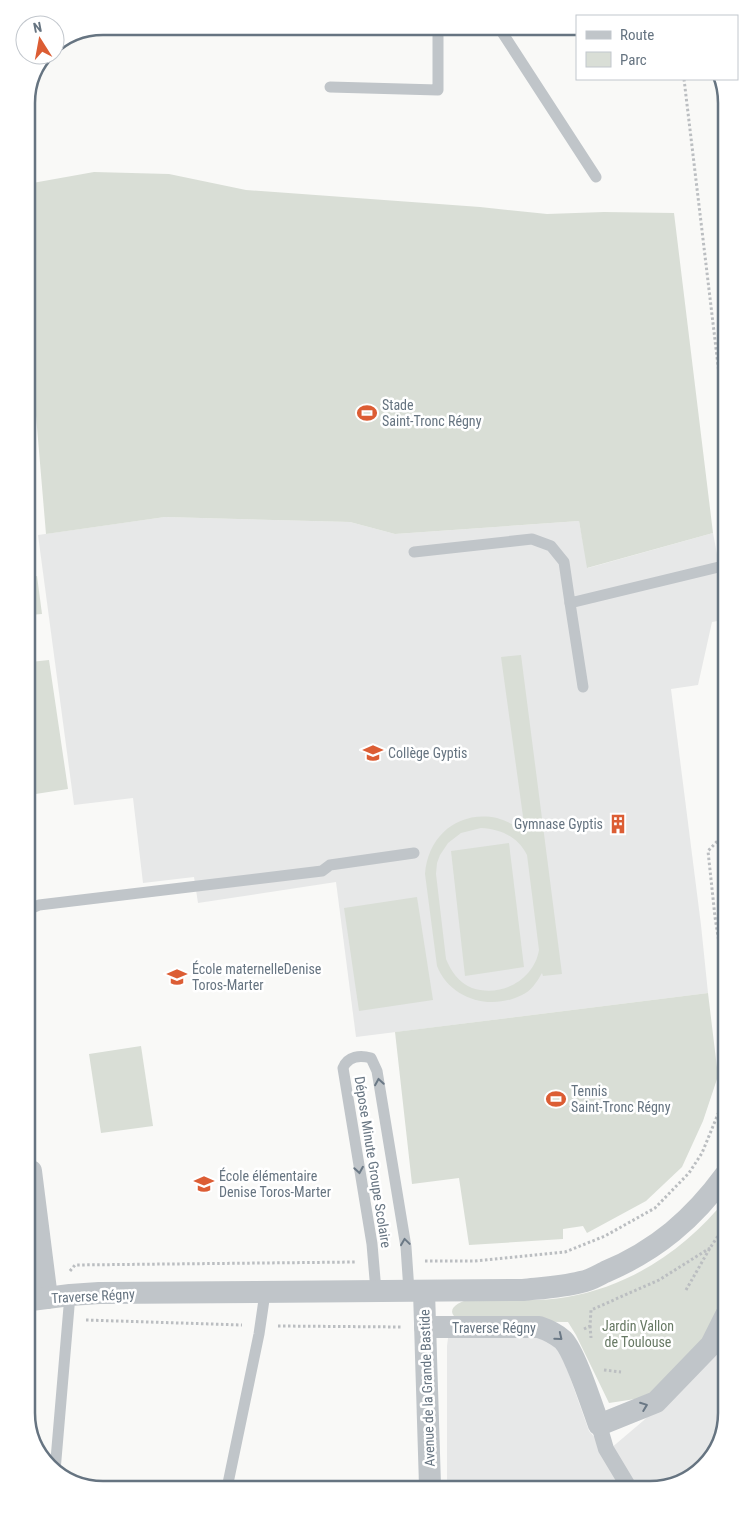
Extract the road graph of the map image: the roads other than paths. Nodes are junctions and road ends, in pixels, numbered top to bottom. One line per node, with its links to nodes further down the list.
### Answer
1 (438, 35): 3 (lane)
2 (504, 35): 4 (lane)
3 (330, 87)
4 (596, 177)
5 (414, 552): 7 (lane)
6 (718, 567): 7 (lane)
7 (570, 603): 8 (lane)
8 (583, 688)
9 (414, 853): 10 (lane)
10 (35, 907)
11 (718, 1184): 14 (street, Traverse Régny)
12 (35, 1234): 17 (street)
13 (376, 1291): 14 (street, Traverse Régny); 14 (lane, Dépose Minute Groupe Scolaire, one-way to 13); 15 (street, Traverse Régny)
14 (416, 1291): 18 (street, Avenue de la Grande Bastide)
15 (265, 1292): 16 (street, Traverse Régny); 22 (lane)
16 (70, 1295): 17 (street, Traverse Régny); 21 (lane)
17 (39, 1299)
18 (425, 1327): 20 (street, Traverse Régny, one-way to 20); 23 (street, Avenue de la Grande Bastide)
19 (718, 1331): 20 (street, one-way to 19)
20 (599, 1425): 24 (street)
21 (56, 1462)
22 (228, 1481)
23 (430, 1481)
24 (625, 1481)

